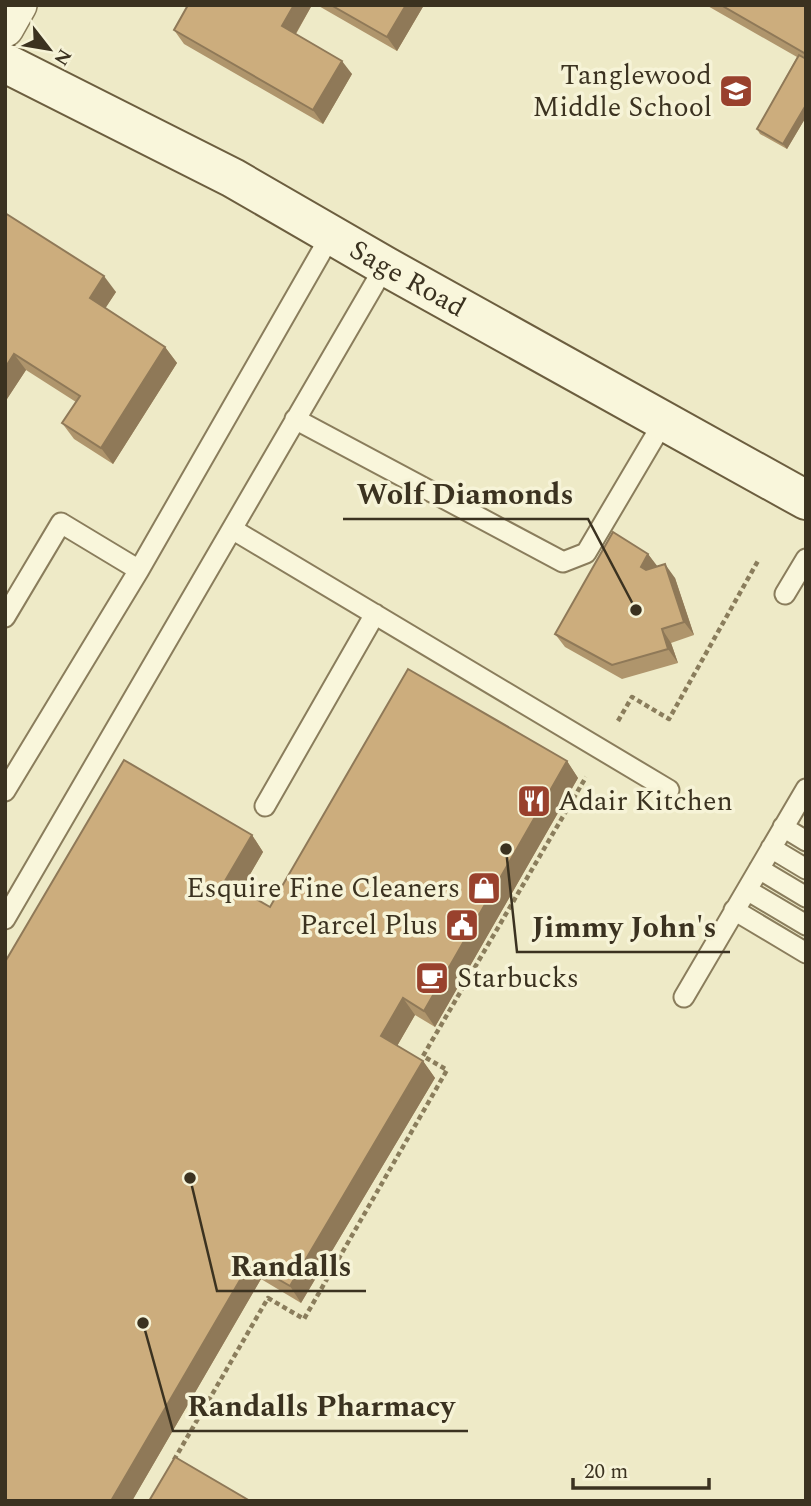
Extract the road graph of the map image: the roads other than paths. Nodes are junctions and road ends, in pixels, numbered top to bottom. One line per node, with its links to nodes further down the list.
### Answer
1 (18, 5): 2 (street)
2 (5, 28)
3 (5, 62): 4 (main road, Sage Road)
4 (331, 235): 5 (main road, Sage Road); 11 (lane)
5 (384, 266): 6 (lane); 7 (main road, Sage Road)
6 (295, 419): 7 (lane); 9 (lane)
7 (664, 421): 8 (main road, Sage Road)
8 (806, 500)
9 (232, 529): 13 (lane); 28 (lane)
10 (806, 559): 12 (lane)
11 (139, 570): 14 (lane); 16 (lane)
12 (786, 594)
13 (375, 614): 17 (lane); 18 (lane)
14 (5, 617)
15 (806, 789): 19 (lane)
16 (5, 790)
17 (669, 790)
18 (265, 806)
19 (801, 810): 20 (lane)
20 (783, 827): 21 (lane); 22 (lane)
21 (806, 841)
22 (771, 848): 23 (lane); 24 (lane)
23 (759, 869): 25 (lane); 26 (lane)
24 (806, 869)
25 (747, 890): 27 (lane); 29 (lane)
26 (806, 897)
27 (734, 910): 30 (lane); 31 (lane)
28 (5, 919)
29 (806, 925)
30 (806, 953)
31 (684, 997)

